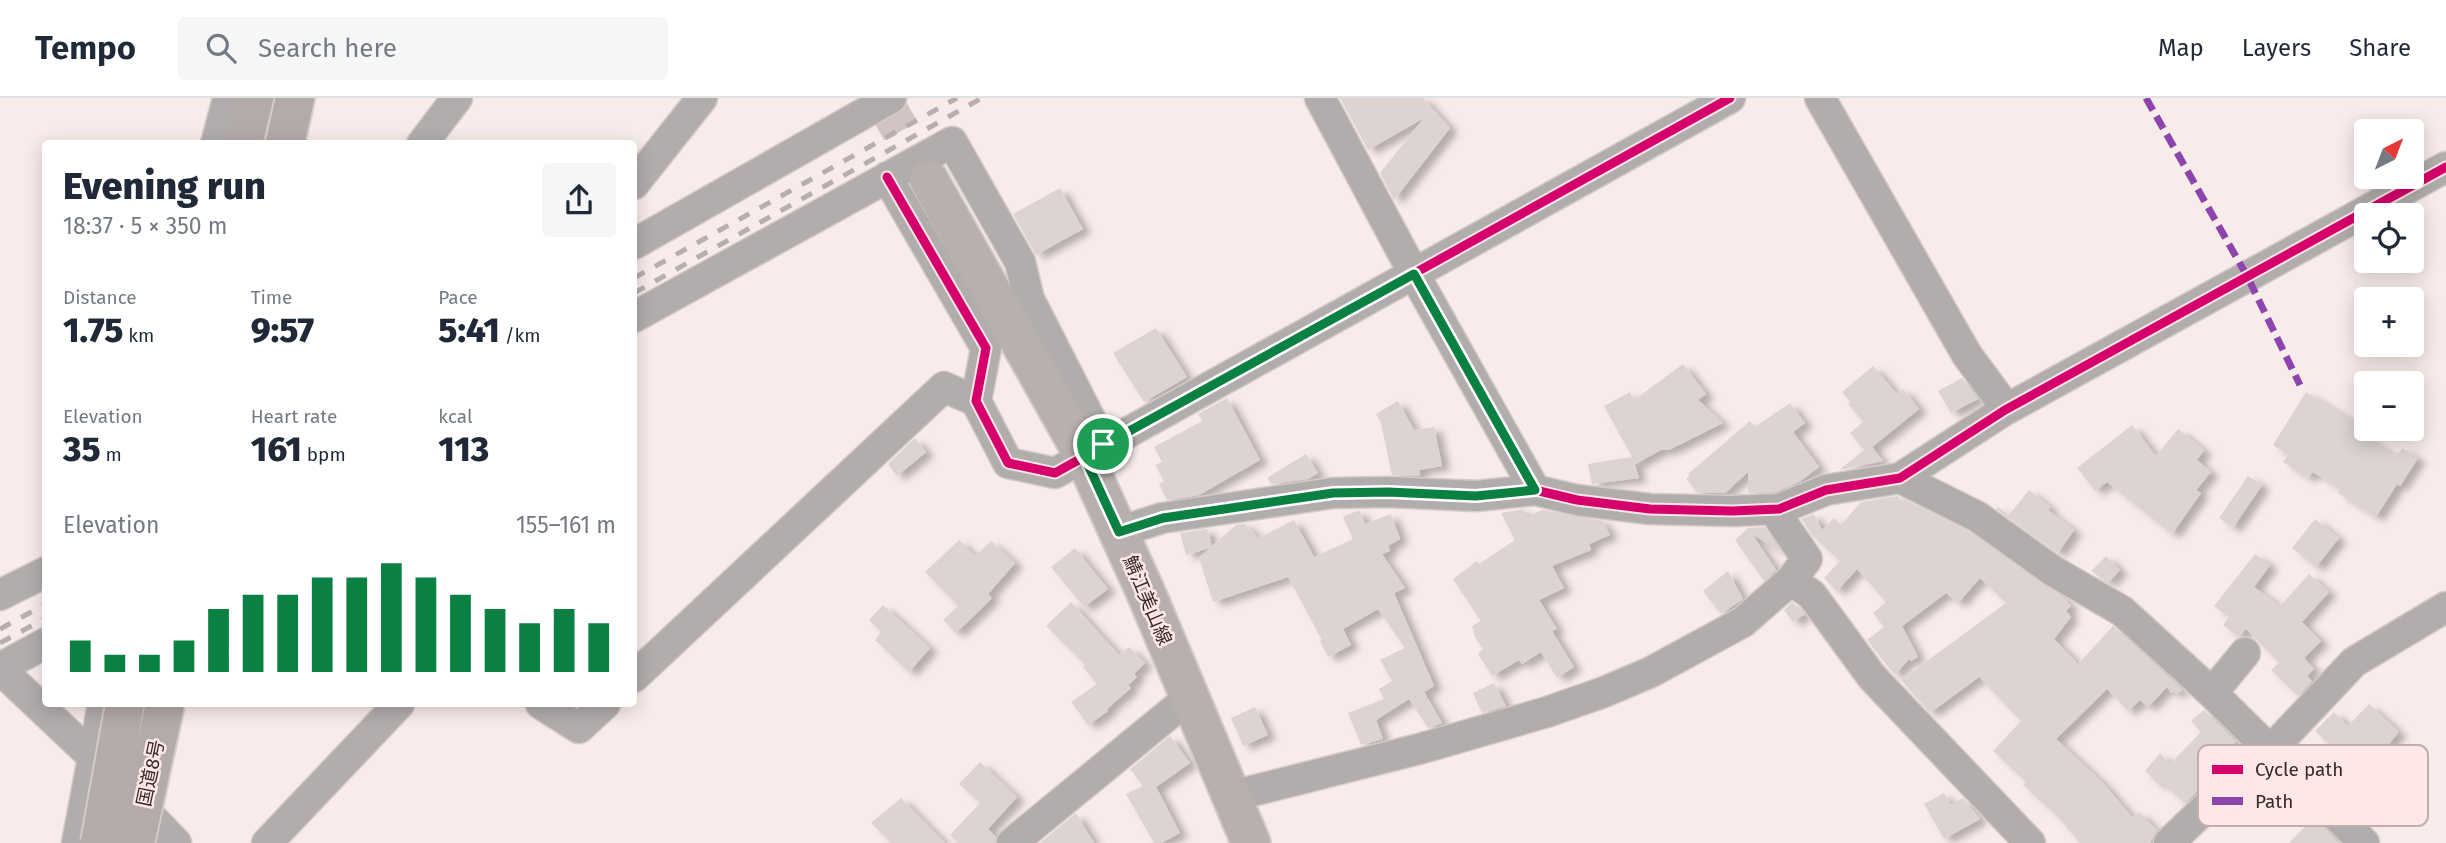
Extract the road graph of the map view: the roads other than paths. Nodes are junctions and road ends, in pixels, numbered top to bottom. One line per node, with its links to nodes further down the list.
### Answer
1 (228, 98): 12 (street)
2 (254, 98): 13 (highway)
3 (295, 98): 14 (highway)
4 (310, 98): 15 (street)
5 (457, 98): 16 (street)
6 (702, 98): 19 (street)
7 (891, 98): 11 (street)
8 (1320, 98): 22 (street)
9 (1730, 98): 22 (street)
10 (1820, 98): 25 (street)
11 (850, 108): 21 (street)
12 (217, 140)
13 (244, 140)
14 (286, 140)
15 (300, 140)
16 (425, 140)
17 (2446, 167): 25 (street)
18 (887, 177): 23 (street); 24 (street); 26 (street)
19 (637, 180)
20 (929, 180): 26 (main road, 鯖江美山線)
21 (637, 242)
22 (1414, 274): 26 (street); 28 (street)
23 (637, 315)
24 (976, 401): 26 (street); 38 (street)
25 (2005, 410): 27 (street)
26 (1093, 450): 30 (main road, 鯖江美山線)
27 (1900, 478): 29 (street); 39 (street)
28 (1535, 490): 29 (street); 30 (street)
29 (1779, 509): 32 (street)
30 (1119, 532): 40 (main road, 鯖江美山線)
31 (42, 574): 33 (street)
32 (1791, 580): 53 (street); 63 (street)
33 (0, 595)
34 (2446, 607): 50 (street)
35 (42, 645): 37 (street)
36 (2245, 653): 39 (street)
37 (0, 668): 51 (street)
38 (637, 674)
39 (2212, 693): 49 (street)
40 (1190, 697): 53 (main road, 鯖江美山線); 61 (street)
41 (102, 707): 51 (street)
42 (124, 707): 59 (highway, 国道8号, bridge)
43 (144, 707): 52 (street)
44 (165, 707): 56 (highway, 国道8号, bridge)
45 (178, 707): 56 (street)
46 (396, 707): 60 (street)
47 (546, 707): 48 (street)
48 (602, 707)
49 (2262, 745)
50 (2276, 745)
51 (93, 757): 52 (street); 58 (street)
52 (127, 793): 56 (street)
53 (1232, 796): 62 (main road, 鯖江美山線)
54 (2198, 817): 57 (street)
55 (2346, 826): 64 (street)
56 (156, 839)
57 (2172, 842)
58 (77, 843)
59 (100, 843)
60 (267, 843)
61 (1012, 843)
62 (1251, 843)
63 (2030, 843)
64 (2364, 843)

